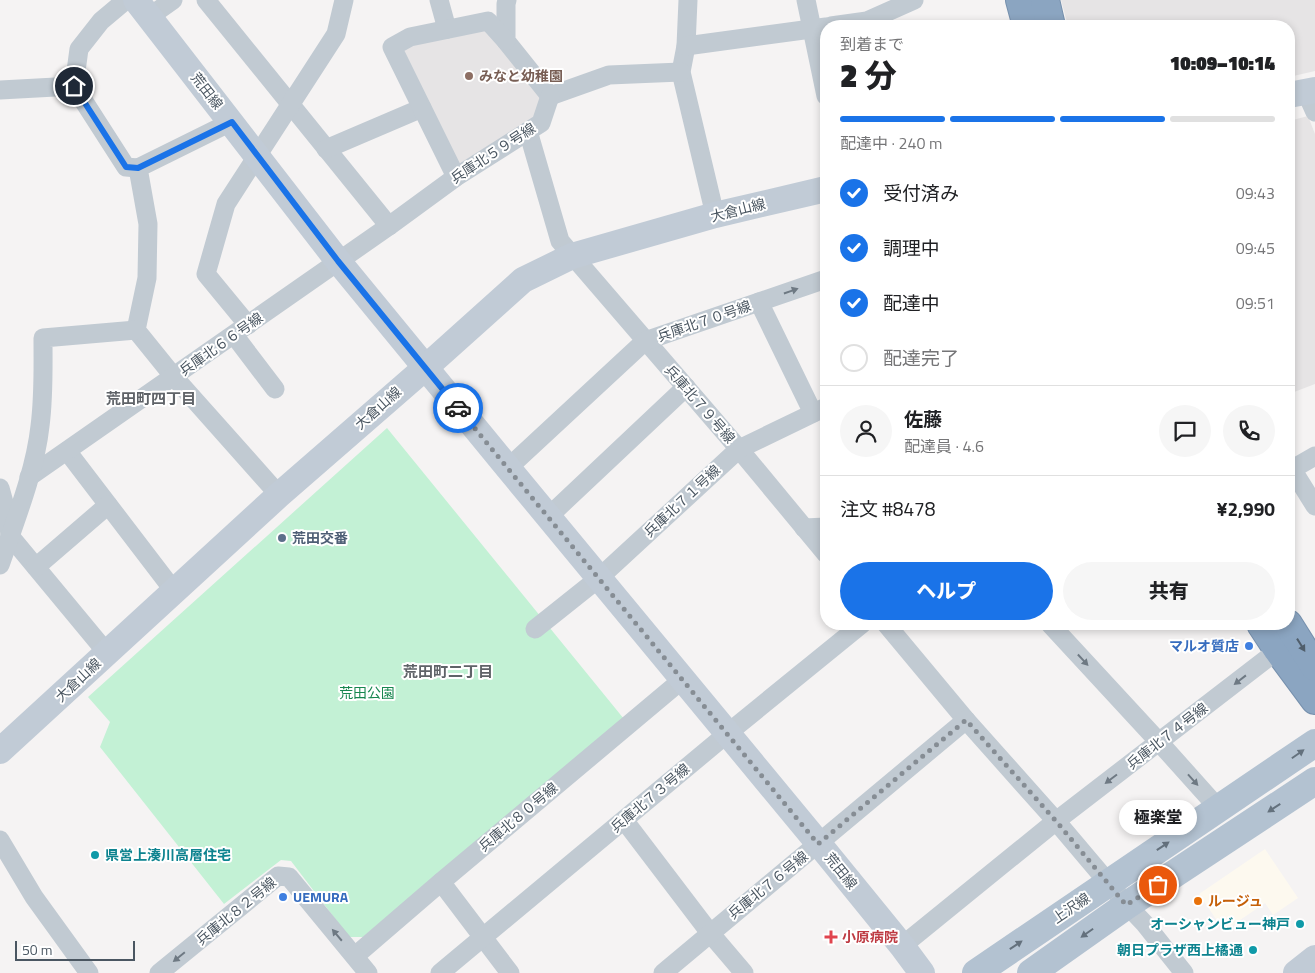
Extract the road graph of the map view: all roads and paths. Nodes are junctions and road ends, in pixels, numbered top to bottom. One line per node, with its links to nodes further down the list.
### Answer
1 (126, 0): 21 (street)
2 (173, 0): 12 (street)
3 (206, 0): 24 (street)
4 (344, 0): 24 (street)
5 (439, 0): 17 (street)
6 (507, 0): 18 (street)
7 (688, 0): 19 (street)
8 (806, 0): 16 (street)
9 (914, 0): 13 (street)
10 (1020, 0): 14 (highway)
11 (1045, 0): 15 (highway)
12 (143, 8): 26 (street, 荒田線)
13 (869, 20)
14 (1025, 20)
15 (1050, 20)
16 (819, 28): 19 (street)
17 (447, 30): 18 (street); 25 (street)
18 (506, 41): 23 (street)
19 (686, 46): 20 (street)
20 (681, 72): 23 (street); 33 (street)
21 (74, 86): 22 (street); 30 (street)
22 (0, 90)
23 (550, 96): 27 (street, 兵庫北５９号線)
24 (291, 105): 28 (street); 29 (street)
25 (422, 108): 28 (street); 31 (street)
26 (232, 122): 29 (street, 荒田線); 30 (street)
27 (528, 132): 31 (street, 兵庫北５９号線); 35 (street, 兵庫北７９号線)
28 (326, 149): 34 (street)
29 (258, 156): 36 (street, 荒田線); 40 (street)
30 (138, 168): 39 (street)
31 (456, 177): 34 (street, 兵庫北５９号線)
32 (820, 190): 33 (street, 大倉山線)
33 (714, 215): 35 (street, 大倉山線)
34 (389, 226): 36 (street, 兵庫北５９号線)
35 (572, 256): 41 (street, 兵庫北７９号線); 42 (street, 大倉山線)
36 (338, 261): 40 (street, 兵庫北６６号線); 42 (street, 荒田線)
37 (820, 282): 38 (street, 兵庫北７０号線, one-way to 37)
38 (759, 302): 41 (street, 兵庫北７０号線); 46 (street)
39 (136, 330): 43 (street); 52 (street)
40 (241, 330): 43 (street, 兵庫北６６号線); 45 (street)
41 (645, 341): 44 (street, 兵庫北７９号線); 51 (street, 兵庫北７０号線)
42 (425, 368): 51 (street, 荒田線); 55 (street, 大倉山線)
43 (174, 377): 48 (street, 兵庫北６６号線); 55 (street)
44 (686, 388): 47 (street, 兵庫北７９号線); 58 (street)
45 (275, 389)
46 (819, 410): 47 (street, 兵庫北７１号線)
47 (739, 449): 60 (street, 兵庫北７９号線); 65 (street, 兵庫北７１号線)
48 (66, 452): 52 (street, 兵庫北６６号線); 56 (street)
49 (1315, 456): 50 (street)
50 (1295, 467)
51 (508, 468): 58 (street, 荒田線)
52 (30, 477): 61 (street)
53 (1295, 477): 57 (street)
54 (0, 488): 61 (street)
55 (279, 495): 66 (street, 大倉山線)
56 (108, 504): 64 (street); 66 (street)
57 (1315, 506)
58 (548, 517): 65 (street, 荒田線)
59 (820, 527): 60 (street)
60 (804, 528): 62 (street, 兵庫北７９号線)
61 (10, 536): 63 (street); 64 (street)
62 (820, 547)
63 (0, 566)
64 (36, 567): 74 (street)
65 (599, 578): 67 (street, 兵庫北７１号線); 76 (street, 荒田線)
66 (174, 591): 74 (street, 大倉山線)
67 (535, 629)
68 (855, 630): 79 (street, 兵庫北７３号線)
69 (891, 630): 78 (street)
70 (1056, 630): 80 (street, one-way to 80)
71 (1265, 630): 73 (highway)
72 (1292, 630): 75 (highway, one-way to 75)
73 (1278, 650): 77 (highway); 80 (street, 兵庫北７４号線, one-way to 80)
74 (107, 653): 82 (street, 大倉山線)
75 (1315, 667)
76 (683, 679): 79 (street, 荒田線); 89 (street, 兵庫北８０号線)
77 (1315, 700)
78 (966, 720): 86 (street); 88 (street, 兵庫北７６号線)
79 (728, 733): 85 (street, 兵庫北７３号線); 88 (street, 荒田線)
80 (1159, 742): 84 (street, one-way to 84); 86 (street, 兵庫北７４号線, one-way to 86)
81 (1315, 743): 84 (main road, 上沢線, one-way to 81)
82 (0, 751)
83 (1315, 781): 91 (main road, one-way to 91)
84 (1219, 809): 90 (main road, 上沢線, one-way to 84)
85 (624, 820): 92 (street); 93 (street, 兵庫北７３号線)
86 (1056, 821): 90 (street); 94 (street, 兵庫北７４号線)
87 (0, 840): 97 (street)
88 (818, 844): 92 (street, 兵庫北７６号線); 94 (street, 荒田線)
89 (440, 882): 93 (street); 95 (street, 兵庫北８０号線)
90 (1108, 883): 91 (street); 105 (main road, 上沢線, one-way to 90)
91 (1126, 905): 106 (main road, one-way to 106); 107 (street)
92 (710, 933): 102 (street, 兵庫北７６号線); 103 (street)
93 (482, 938): 100 (street, 兵庫北７３号線); 101 (street)
94 (902, 946): 104 (street, 荒田線)
95 (355, 956): 98 (street, 兵庫北８２号線, one-way to 98); 99 (street, 兵庫北８２号線)
96 (1315, 958): 108 (street)
97 (89, 973)
98 (159, 973)
99 (368, 973)
100 (440, 973)
101 (510, 973)
102 (663, 973)
103 (744, 973)
104 (922, 973)
105 (976, 973)
106 (1031, 973)
107 (1184, 973)
108 (1296, 973)

